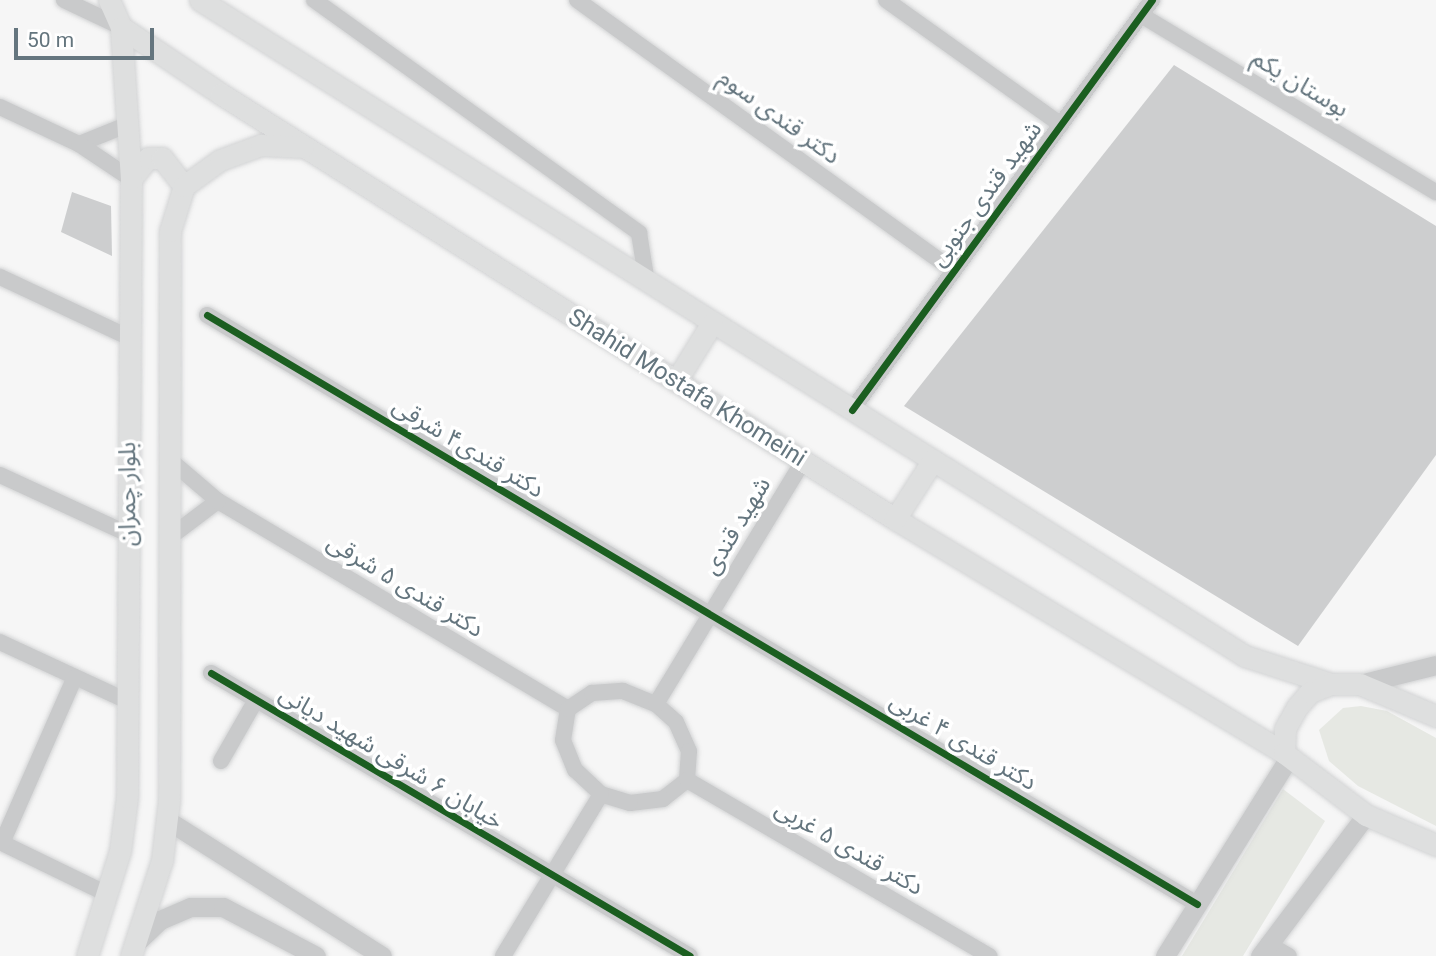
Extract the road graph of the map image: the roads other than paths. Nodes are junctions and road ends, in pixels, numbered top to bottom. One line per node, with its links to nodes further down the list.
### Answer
1 (64, 0): 9 (street)
2 (109, 0): 9 (main road)
3 (200, 0): 20 (main road)
4 (314, 0): 20 (street)
5 (577, 0): 18 (street, دکتر قندی سوم)
6 (886, 0): 12 (street)
7 (1152, 0): 8 (street, شهید قندی جنوبی)
8 (1141, 15): 12 (street, شهید قندی جنوبی); 17 (street, بوستان یکم)
9 (121, 27): 11 (main road, بلوار چمران); 14 (main road, Shahid Mostafa Khomeini)
10 (0, 107): 13 (street)
11 (129, 124): 13 (street); 15 (main road, بلوار چمران)
12 (1060, 125): 18 (street, شهید قندی جنوبی)
13 (79, 145): 15 (street)
14 (305, 147): 16 (main road); 24 (main road, Shahid Mostafa Khomeini)
15 (131, 180): 16 (main road); 23 (main road, بلوار چمران)
16 (184, 186): 26 (main road, بلوار چمران)
17 (1436, 192)
18 (954, 271): 25 (street, شهید قندی جنوبی)
19 (0, 277): 23 (street)
20 (647, 283): 22 (main road)
21 (207, 315): 34 (street, دکتر قندی۴ شرقی)
22 (712, 323): 24 (main road); 25 (main road)
23 (128, 337): 32 (main road, بلوار چمران)
24 (676, 381): 28 (main road, Shahid Mostafa Khomeini)
25 (852, 410): 27 (main road)
26 (170, 460): 30 (street, دکتر قندی ۵ شرقی); 33 (main road, بلوار چمران)
27 (933, 460): 31 (main road); 39 (main road)
28 (803, 461): 31 (main road, Shahid Mostafa Khomeini); 34 (street, شهید قندی)
29 (0, 475): 32 (street)
30 (218, 501): 33 (street); 44 (street, دکتر قندی ۵ شرقی)
31 (895, 519): 46 (main road, Shahid Mostafa Khomeini)
32 (128, 534): 42 (main road, بلوار چمران)
33 (170, 537): 51 (main road, بلوار چمران)
34 (710, 614): 43 (street, شهید قندی); 56 (street, دکتر قندی ۴ غربی)
35 (0, 642): 38 (street)
36 (1436, 665): 40 (street)
37 (211, 673): 41 (street, خیابان ۶ شرقی شهید دیانی)
38 (75, 677): 42 (street); 52 (street)
39 (1331, 684): 40 (main road); 46 (main road)
40 (1360, 684): 45 (main road)
41 (256, 700): 47 (street); 54 (street, خیابان ۶ شرقی شهید دیانی)
42 (127, 701): 55 (main road, بلوار چمران)
43 (656, 704): 44 (street); 48 (street)
44 (568, 709): 49 (street)
45 (1436, 716)
46 (1286, 756): 50 (main road, Shahid Mostafa Khomeini); 56 (street)
47 (221, 761)
48 (687, 780): 49 (street); 64 (street, دکتر قندی ۵ غربی)
49 (601, 794): 54 (street)
50 (1366, 814): 53 (main road, Shahid Mostafa Khomeini); 58 (street)
51 (167, 820): 57 (main road, بلوار چمران); 59 (street)
52 (1, 843): 55 (street)
53 (1436, 845)
54 (551, 875): 62 (street); 63 (street, خیابان ۶ شرقی شهید دیانی)
55 (107, 894): 60 (main road, بلوار چمران)
56 (1197, 904): 65 (street)
57 (134, 950): 61 (street)
58 (1264, 950): 66 (street)
59 (377, 955)
60 (87, 956)
61 (316, 956)
62 (503, 956)
63 (690, 956)
64 (989, 956)
65 (1165, 956)
66 (1289, 956)

